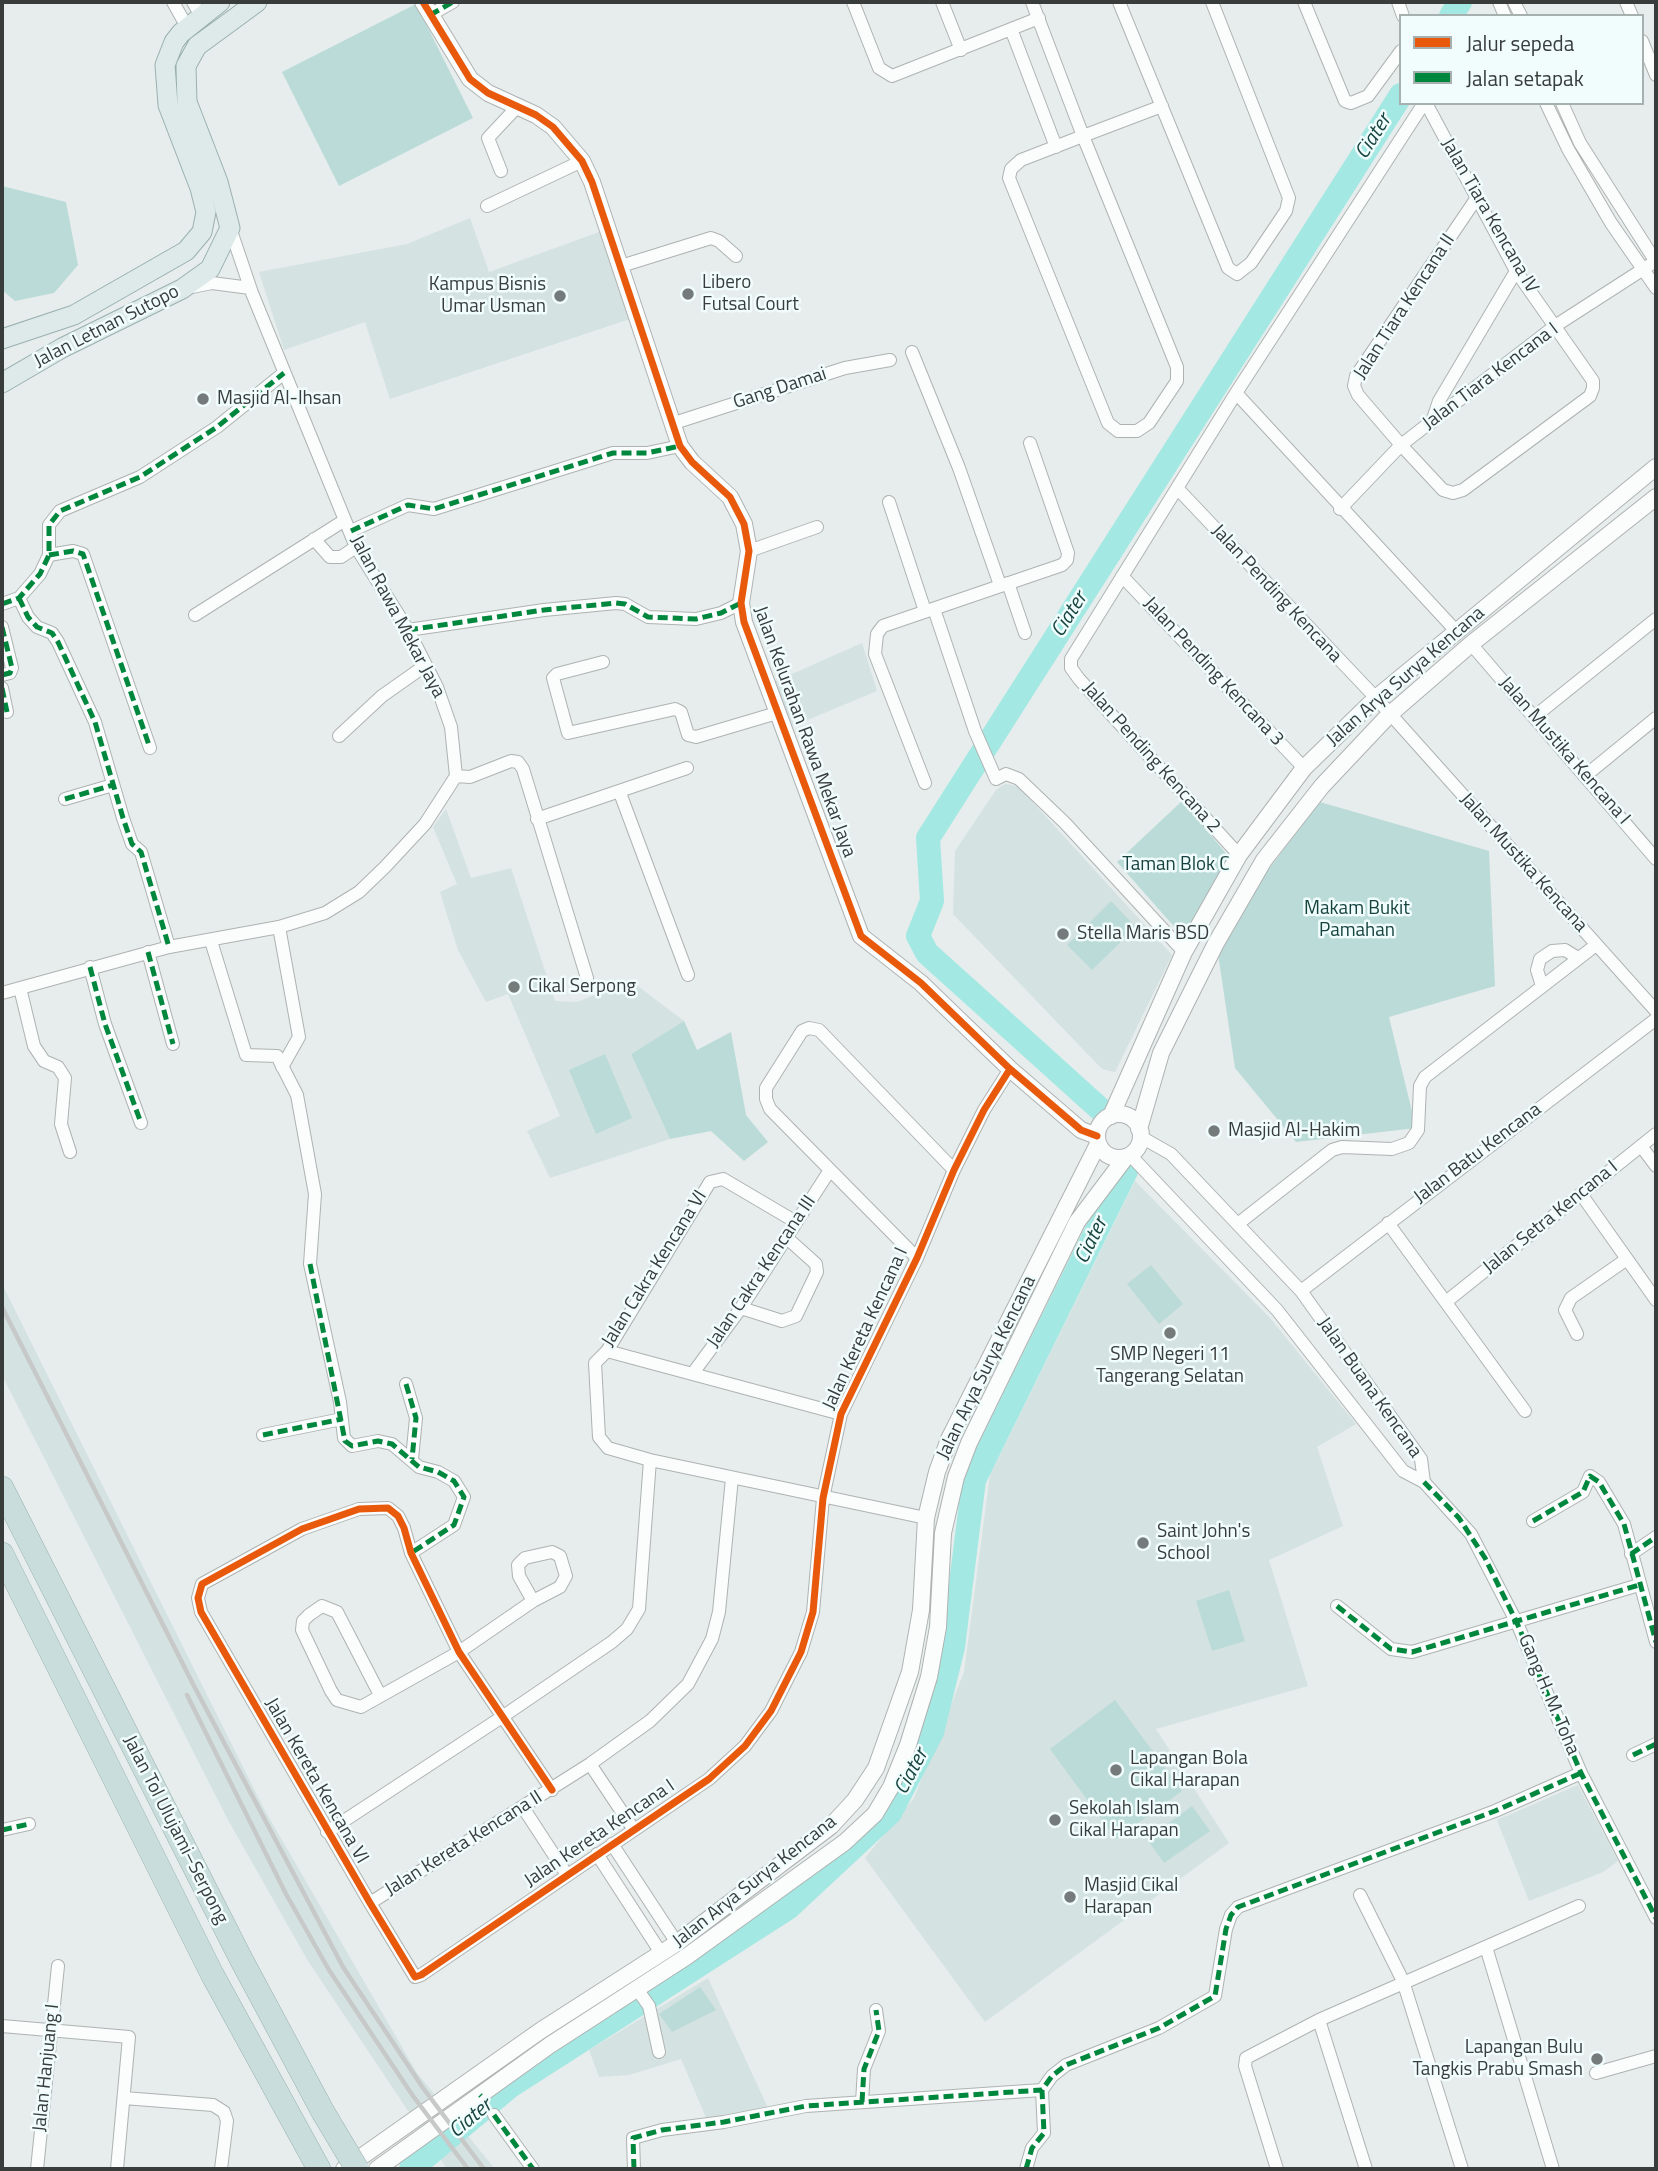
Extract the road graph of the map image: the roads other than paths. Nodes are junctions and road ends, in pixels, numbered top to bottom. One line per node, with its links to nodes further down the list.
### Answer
1 (173, 2): 12 (street)
2 (220, 2): 12 (main road)
3 (257, 2): 31 (main road)
4 (453, 2): 11 (street)
5 (853, 2): 16 (street)
6 (942, 2): 16 (street)
7 (1032, 2): 13 (street)
8 (1119, 2): 24 (street)
9 (1212, 2): 24 (street)
10 (1304, 2): 17 (street)
11 (426, 8): 23 (street, Jalan Kelurahan Rawa Mekar Jaya)
12 (194, 15): 41 (main road, Jalan Letnan Sutopo)
13 (1039, 18): 14 (street); 25 (street)
14 (1011, 29): 16 (street); 26 (street)
15 (1644, 46): 18 (street)
16 (961, 50)
17 (1399, 54)
18 (1656, 75)
19 (1424, 105): 46 (street)
20 (1426, 105): 29 (street, Jalan Tiara Kencana IV)
21 (1547, 105): 35 (street)
22 (1563, 105): 33 (street)
23 (518, 106): 27 (street, Jalan Kelurahan Rawa Mekar Jaya); 28 (street)
24 (1162, 106): 25 (street)
25 (1083, 136): 26 (street); 26 (street)
26 (1056, 147)
27 (582, 161): 30 (street); 34 (street, Jalan Kelurahan Rawa Mekar Jaya)
28 (501, 171)
29 (1476, 199): 36 (street, Jalan Tiara Kencana IV); 50 (street, Jalan Tiara Kencana II)
30 (487, 206)
31 (230, 228): 37 (street, Jalan Rawa Mekar Jaya); 39 (main road, Jalan Letnan Sutopo)
32 (736, 256): 34 (street)
33 (1656, 261): 35 (street, Jalan Tiara Kencana I)
34 (621, 266): 48 (street, Jalan Kelurahan Rawa Mekar Jaya)
35 (1643, 269): 38 (street); 40 (street, Jalan Tiara Kencana I)
36 (1516, 271): 40 (street, Jalan Tiara Kencana IV); 47 (street)
37 (250, 288): 39 (street); 44 (street, Jalan Rawa Mekar Jaya)
38 (1656, 288)
39 (182, 289): 45 (main road, Jalan Letnan Sutopo)
40 (1556, 326): 47 (street, Jalan Tiara Kencana I); 50 (street, Jalan Tiara Kencana II)
41 (2, 339)
42 (912, 352): 64 (street)
43 (890, 360): 48 (street, Gang Damai)
44 (284, 373): 57 (street, Jalan Rawa Mekar Jaya); 62 (street)
45 (2, 383)
46 (1236, 393): 53 (street); 56 (street)
47 (1432, 422): 50 (street, Jalan Tiara Kencana I)
48 (671, 424): 51 (street, Jalan Kelurahan Rawa Mekar Jaya)
49 (1030, 443): 64 (street)
50 (1401, 445): 56 (street, Jalan Tiara Kencana I)
51 (680, 446): 57 (street); 61 (street, Jalan Kelurahan Rawa Mekar Jaya)
52 (1656, 467): 73 (street, Jalan Arya Surya Kencana)
53 (1177, 488): 63 (street); 80 (street, Jalan Pending Kencana)
54 (1656, 497): 75 (street, Jalan Arya Surya Kencana)
55 (889, 502): 68 (street)
56 (1340, 509): 73 (street)
57 (348, 526): 59 (street); 60 (street, Jalan Rawa Mekar Jaya)
58 (817, 527): 61 (street)
59 (314, 539): 60 (street); 69 (street)
60 (356, 547): 72 (street, Jalan Rawa Mekar Jaya)
61 (749, 551): 66 (street, Jalan Kelurahan Rawa Mekar Jaya)
62 (49, 555): 65 (street); 87 (street)
63 (1122, 576): 89 (street, Jalan Pending Kencana 3); 97 (street, Jalan Pending Kencana 2)
64 (1004, 584): 68 (street); 74 (street)
65 (19, 598): 67 (street); 93 (street)
66 (741, 603): 72 (street); 82 (street, Jalan Kelurahan Rawa Mekar Jaya)
67 (2, 604)
68 (929, 610): 92 (street); 104 (street)
69 (195, 615)
70 (1656, 619): 84 (street)
71 (2, 627): 78 (street)
72 (408, 631): 77 (street, Jalan Rawa Mekar Jaya)
73 (1457, 632): 80 (street, Jalan Arya Surya Kencana)
74 (1025, 633)
75 (1471, 644): 83 (street, Jalan Arya Surya Kencana); 84 (street, Jalan Mustika Kencana I)
76 (603, 662): 82 (street)
77 (426, 665): 86 (street); 90 (street, Jalan Rawa Mekar Jaya)
78 (2, 675)
79 (2, 688): 81 (street)
80 (1376, 698): 83 (street, Jalan Pending Kencana); 89 (street, Jalan Arya Surya Kencana)
81 (7, 712)
82 (777, 713): 116 (street, Jalan Kelurahan Rawa Mekar Jaya)
83 (1389, 715): 101 (street, Jalan Mustika Kencana); 119 (street, Jalan Arya Surya Kencana)
84 (1534, 717): 91 (street, Jalan Mustika Kencana I)
85 (1655, 721): 91 (street)
86 (339, 736)
87 (150, 748)
88 (687, 768): 94 (street)
89 (1304, 768): 97 (street, Jalan Arya Surya Kencana)
90 (456, 776): 96 (street); 99 (street)
91 (1585, 776): 98 (street, Jalan Mustika Kencana I)
92 (925, 783)
93 (113, 785): 95 (street); 102 (street)
94 (621, 793): 96 (street); 107 (street)
95 (65, 799)
96 (537, 818): 108 (street)
97 (1238, 855): 104 (street, Jalan Arya Surya Kencana)
98 (1656, 859)
99 (279, 927): 100 (street); 115 (street)
100 (211, 941): 102 (street); 115 (street)
101 (1596, 944): 105 (street); 112 (street, Jalan Mustika Kencana)
102 (169, 947): 103 (street)
103 (148, 952): 106 (street); 114 (street)
104 (1184, 952): 117 (street, Jalan Arya Surya Kencana)
105 (1578, 958): 109 (street); 109 (street)
106 (90, 967): 110 (street); 118 (street)
107 (688, 975)
108 (587, 978)
109 (1542, 986): 130 (street)
110 (20, 988): 111 (street); 123 (street)
111 (2, 993)
112 (1656, 1011)
113 (1656, 1019): 131 (street, Jalan Batu Kencana)
114 (173, 1045)
115 (282, 1067): 145 (street)
116 (1010, 1069): 121 (street, Jalan Kelurahan Rawa Mekar Jaya); 127 (street, Jalan Kereta Kencana I)
117 (1111, 1116): 119 (street); 121 (street)
118 (141, 1123)
119 (1140, 1133): 124 (street); 130 (street, Jalan Buana Kencana)
120 (1656, 1134): 122 (street, Jalan Setra Kencana I)
121 (1098, 1140): 124 (street); 153 (street, Jalan Arya Surya Kencana)
122 (1641, 1146): 125 (street); 128 (street, Jalan Setra Kencana I)
123 (70, 1152)
124 (1128, 1156): 150 (street, Jalan Buana Kencana); 187 (street, Jalan Arya Surya Kencana)
125 (1656, 1166)
126 (830, 1170): 127 (street); 129 (street, Jalan Cakra Kencana III); 133 (street)
127 (954, 1170): 133 (street, Jalan Kereta Kencana I)
128 (1581, 1194): 134 (street); 137 (street, Jalan Setra Kencana I)
129 (796, 1222): 132 (street, Jalan Cakra Kencana III); 140 (street, Jalan Cakra Kencana VI)
130 (1239, 1223): 135 (street, Jalan Buana Kencana)
131 (1388, 1223): 135 (street, Jalan Batu Kencana); 137 (street)
132 (787, 1238): 138 (street, Jalan Cakra Kencana III); 138 (street)
133 (917, 1258): 144 (street, Jalan Kereta Kencana I)
134 (1627, 1259): 136 (street); 139 (street)
135 (1301, 1291): 150 (street, Jalan Buana Kencana)
136 (1656, 1300)
137 (1447, 1301): 143 (street)
138 (741, 1308): 141 (street, Jalan Cakra Kencana III)
139 (1577, 1334)
140 (607, 1351): 141 (street); 148 (street, Jalan Cakra Kencana VI)
141 (692, 1373): 144 (street)
142 (406, 1384): 147 (street)
143 (1525, 1411)
144 (841, 1414): 152 (street, Jalan Kereta Kencana I)
145 (342, 1419): 146 (street); 147 (street)
146 (263, 1435)
147 (412, 1459): 156 (street)
148 (650, 1460): 149 (street, Jalan Cakra Kencana VI); 166 (street)
149 (732, 1478): 152 (street, Jalan Cakra Kencana VI); 169 (street, Jalan Kereta Kencana II)
150 (1424, 1482): 162 (street, Gang H. M. Toha)
151 (2, 1488): 211 (highway, Jalan Tol Ulujami–Serpong, bridge)
152 (823, 1498): 153 (street, Jalan Cakra Kencana VI); 175 (street, Jalan Kereta Kencana I)
153 (926, 1518): 184 (street, Jalan Arya Surya Kencana)
154 (1533, 1521): 158 (street)
155 (1656, 1536): 158 (street)
156 (411, 1553): 164 (street); 176 (street, Jalan Kereta Kencana VI)
157 (2, 1554): 209 (highway, Jalan Tol Ulujami–Serpong)
158 (1631, 1554): 159 (street)
159 (1639, 1585): 162 (street); 163 (street)
160 (533, 1601): 164 (street)
161 (1337, 1606): 162 (street)
162 (1517, 1623): 170 (street, Gang H. M. Toha)
163 (1656, 1642)
164 (459, 1652): 165 (street); 166 (street)
165 (380, 1695): 165 (street)
166 (502, 1717): 171 (street); 176 (street)
167 (1656, 1744): 168 (street)
168 (1633, 1755)
169 (590, 1764): 171 (street, Jalan Kereta Kencana II); 175 (street)
170 (1581, 1773): 183 (street, Gang H. M. Toha); 202 (street)
171 (552, 1790): 172 (street, Jalan Kereta Kencana II)
172 (524, 1809): 179 (street); 181 (street, Jalan Kereta Kencana II)
173 (29, 1824): 174 (street)
174 (2, 1830)
175 (634, 1830): 177 (street, Jalan Kereta Kencana I)
176 (327, 1832): 181 (street, Jalan Kereta Kencana VI)
177 (612, 1844): 178 (street, Jalan Kereta Kencana I); 184 (street)
178 (597, 1854): 179 (street, Jalan Kereta Kencana I); 186 (street)
179 (567, 1875): 190 (street, Jalan Kereta Kencana I)
180 (1360, 1895): 191 (street)
181 (370, 1903): 190 (street, Jalan Kereta Kencana VI)
182 (1578, 1906): 185 (street)
183 (1656, 1918)
184 (677, 1943): 186 (street, Jalan Arya Surya Kencana); 187 (street)
185 (1486, 1947): 191 (street); 219 (street)
186 (661, 1953): 189 (street); 197 (street, Jalan Arya Surya Kencana)
187 (687, 1957): 189 (street, Jalan Arya Surya Kencana)
188 (58, 1966): 196 (street, Jalan Hanjuang I)
189 (670, 1967): 192 (street, Jalan Arya Surya Kencana)
190 (415, 1977)
191 (1403, 1981): 194 (street); 218 (street)
192 (643, 1997): 198 (street, Jalan Arya Surya Kencana); 199 (street)
193 (876, 2010): 204 (street)
194 (1319, 2020): 216 (street); 217 (street)
195 (2, 2026): 196 (street)
196 (50, 2031): 203 (street); 206 (street, Jalan Hanjuang I)
197 (540, 2031): 198 (street); 210 (street, Jalan Arya Surya Kencana)
198 (550, 2045): 212 (street, Jalan Arya Surya Kencana)
199 (659, 2052)
200 (1656, 2056): 201 (street)
201 (1596, 2073)
202 (1042, 2090): 204 (street); 215 (street)
203 (124, 2098): 207 (street); 208 (street)
204 (862, 2102): 214 (street)
205 (494, 2115): 213 (street)
206 (37, 2169)
207 (117, 2169)
208 (221, 2169)
209 (319, 2169)
210 (344, 2169)
211 (356, 2169)
212 (377, 2169)
213 (533, 2169)
214 (634, 2169)
215 (1026, 2169)
216 (1277, 2169)
217 (1366, 2169)
218 (1462, 2169)
219 (1553, 2169)

